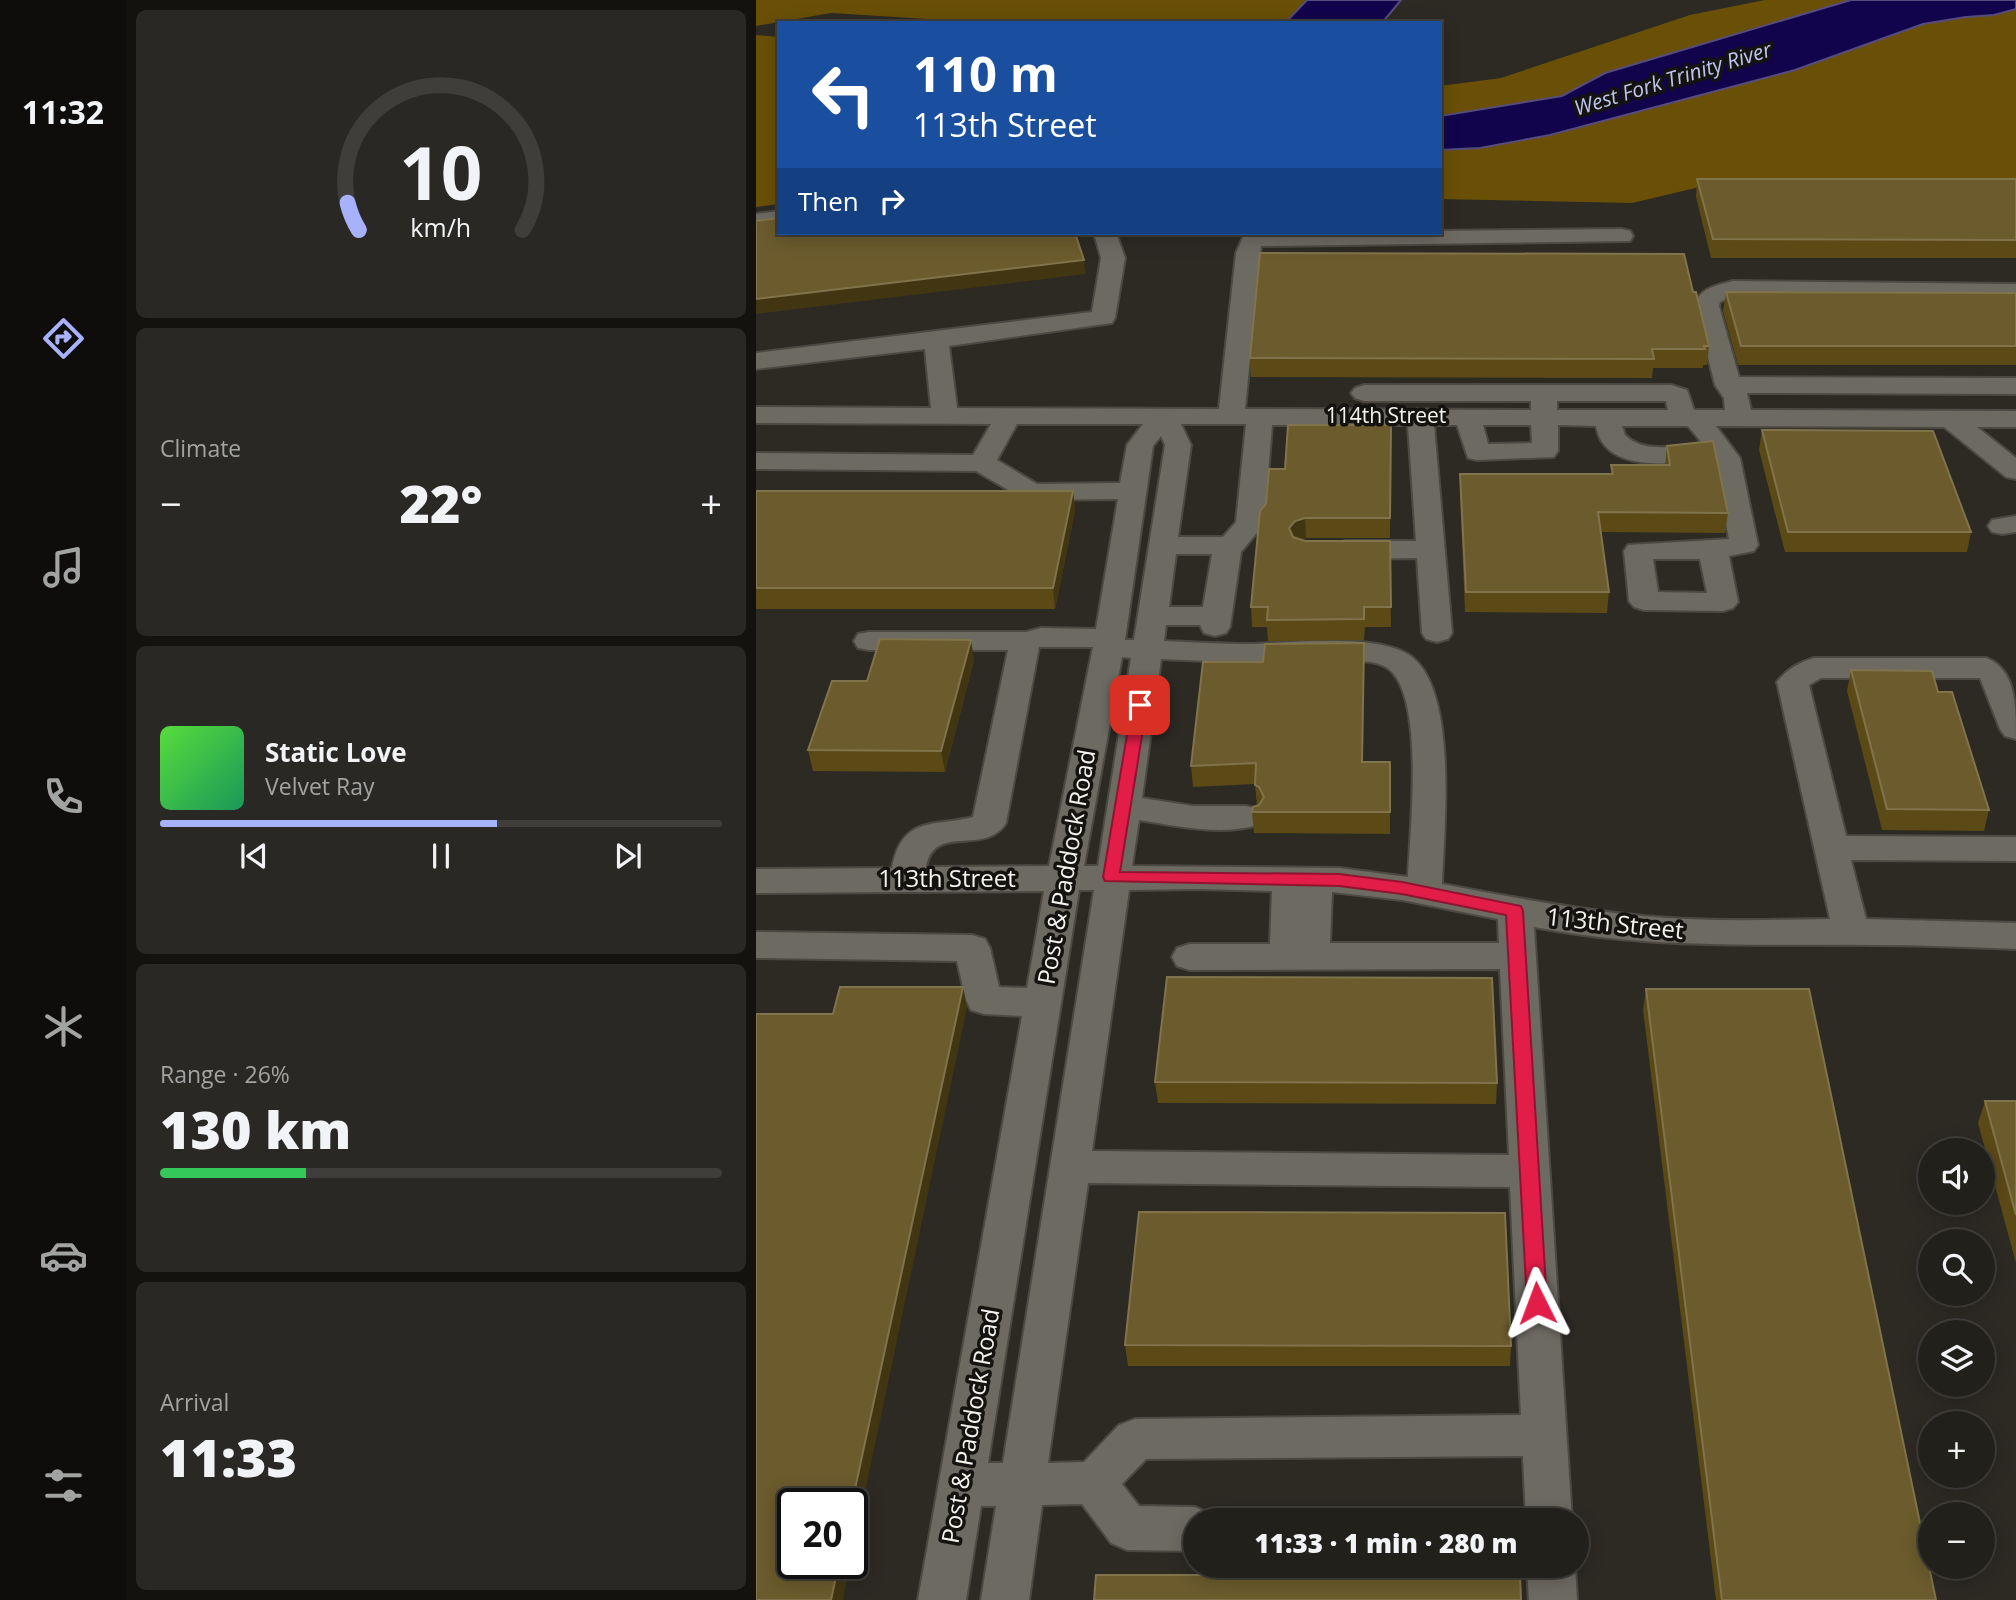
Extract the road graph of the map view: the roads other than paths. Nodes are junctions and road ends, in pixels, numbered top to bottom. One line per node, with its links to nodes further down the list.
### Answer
1 (777, 218): 2 (street)
2 (756, 220)
3 (1106, 235): 6 (street)
4 (1622, 236): 10 (street)
5 (2016, 291): 8 (street)
6 (936, 340): 7 (street); 12 (street)
7 (756, 361)
8 (1728, 385): 9 (street); 21 (street)
9 (2016, 386)
10 (1232, 404): 11 (street); 15 (street, 114th Street); 16 (street, 114th Street)
11 (1545, 405): 18 (street, 114th Street); 18 (street); 19 (street, 114th Street); 20 (street)
12 (945, 414): 13 (street, 114th Street); 14 (street, 114th Street)
13 (756, 415)
14 (1009, 415): 15 (street, 114th Street); 26 (street)
15 (1164, 415): 28 (street, Post & Paddock Road); 29 (street, Post & Paddock Road)
16 (1260, 416): 17 (street, 114th Street); 30 (street)
17 (1420, 416): 18 (street, 114th Street); 31 (street)
18 (1468, 416)
19 (1608, 417): 20 (street, 114th Street); 24 (street)
20 (1689, 418): 21 (street, 114th Street); 24 (street)
21 (1739, 418): 22 (street, 114th Street)
22 (1951, 419): 23 (street, 114th Street); 27 (street)
23 (2016, 419)
24 (1720, 449): 33 (street)
25 (756, 461): 26 (street)
26 (982, 463): 28 (street)
27 (2016, 471)
28 (1133, 491): 38 (street, Post & Paddock Road)
29 (1164, 545): 30 (street); 34 (street, Post & Paddock Road)
30 (1231, 545): 34 (street)
31 (1431, 549): 32 (street); 35 (street)
32 (1320, 550)
33 (1713, 551)
34 (1153, 616): 39 (street, Post & Paddock Road)
35 (1437, 633)
36 (869, 641): 37 (street)
37 (1027, 641): 38 (street); 47 (street)
38 (1109, 644): 39 (street); 46 (street, Post & Paddock Road)
39 (1149, 649): 41 (street, Post & Paddock Road); 50 (street)
40 (2016, 729): 43 (street)
41 (1123, 807): 42 (street); 45 (street, Post & Paddock Road)
42 (1246, 817)
43 (1832, 848): 44 (street); 52 (street)
44 (2016, 849)
45 (1111, 877): 46 (street, 113th Street); 48 (street, 113th Street); 59 (street, Post & Paddock Road)
46 (1064, 878): 47 (street, 113th Street); 58 (street, Post & Paddock Road)
47 (907, 879): 49 (street, 113th Street)
48 (1302, 879): 50 (street, 113th Street); 57 (street)
49 (756, 881)
50 (1424, 893): 51 (street, 113th Street)
51 (1515, 911): 52 (street, 113th Street); 55 (street)
52 (1851, 932): 53 (street, 113th Street)
53 (2016, 936)
54 (756, 945): 58 (street)
55 (1517, 956): 57 (street); 60 (street)
56 (1190, 957): 57 (street)
57 (1299, 957)
58 (1043, 1003): 63 (street, Post & Paddock Road)
59 (1069, 1167): 60 (street); 64 (street, Post & Paddock Road)
60 (1529, 1171): 61 (street)
61 (1544, 1435): 62 (street); 65 (street)
62 (1094, 1483): 64 (street); 66 (street)
63 (961, 1485): 64 (street); 68 (street, Post & Paddock Road)
64 (1023, 1485): 69 (street, Post & Paddock Road)
65 (1548, 1508)
66 (1183, 1529)
67 (1552, 1578): 70 (street)
68 (942, 1600)
69 (1006, 1600)
70 (1553, 1600)

